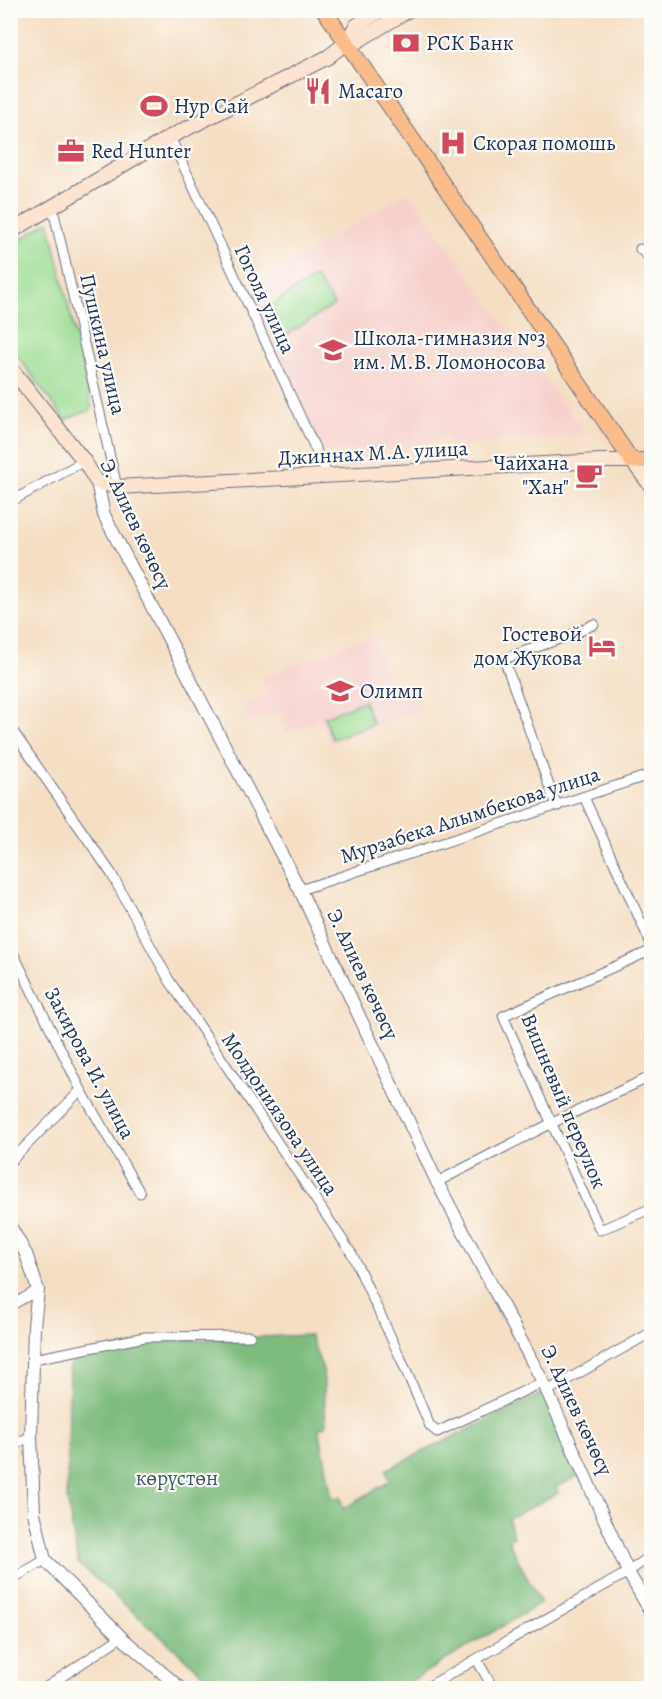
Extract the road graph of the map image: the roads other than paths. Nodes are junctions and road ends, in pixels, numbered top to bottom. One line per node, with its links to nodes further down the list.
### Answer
1 (324, 10): 4 (main road)
2 (381, 10): 4 (main road)
3 (410, 10): 4 (main road)
4 (346, 43): 5 (main road); 13 (main road)
5 (170, 137): 6 (main road); 14 (street, Гоголя улица)
6 (53, 209): 7 (main road); 16 (street, Пушкина улица)
7 (10, 232)
8 (640, 249): 9 (street)
9 (651, 260)
10 (10, 367): 12 (main road, Э. Алиев көчөсү)
11 (651, 460): 13 (main road, Джиннах М.А. улица)
12 (84, 461): 15 (main road, Э. Алиев көчөсү); 18 (street)
13 (632, 461): 14 (main road, Джиннах М.А. улица); 17 (main road)
14 (328, 476): 16 (main road, Джиннах М.А. улица)
15 (97, 482): 16 (main road, Джиннах М.А. улица); 24 (street, Э. Алиев көчөсү)
16 (117, 487)
17 (651, 487)
18 (10, 502)
19 (594, 624): 23 (street)
20 (10, 727): 40 (street, Молдониязова улица)
21 (651, 774): 22 (street, Мурзабека Алымбекова улица)
22 (584, 797): 23 (street, Мурзабека Алымбекова улица); 26 (street)
23 (558, 806): 24 (street, Мурзабека Алымбекова улица)
24 (300, 890): 31 (street, Э. Алиев көчөсү)
25 (10, 947): 28 (street, Закирова И. улица)
26 (651, 948): 29 (street, Вишневый переулок)
27 (651, 1076): 29 (street)
28 (81, 1090): 30 (street); 32 (street, Закирова И. улица)
29 (552, 1123): 31 (street); 33 (street, Вишневый переулок)
30 (10, 1162)
31 (437, 1182): 40 (street, Э. Алиев көчөсү)
32 (140, 1193)
33 (651, 1208)
34 (10, 1226): 35 (street)
35 (38, 1290): 36 (street); 39 (street)
36 (10, 1306)
37 (651, 1332): 40 (street)
38 (250, 1336): 39 (street)
39 (34, 1359): 41 (street)
40 (545, 1387): 45 (street, Э. Алиев көчөсү)
41 (31, 1436): 42 (street); 44 (street)
42 (10, 1447)
43 (651, 1555): 45 (street)
44 (45, 1560): 46 (street); 48 (street)
45 (628, 1572): 47 (street, Э. Алиев көчөсү); 49 (street)
46 (10, 1580)
47 (651, 1614)
48 (121, 1637): 50 (street); 51 (street)
49 (477, 1660): 52 (street); 53 (street)
50 (45, 1689)
51 (180, 1689)
52 (426, 1689)
53 (493, 1689)

